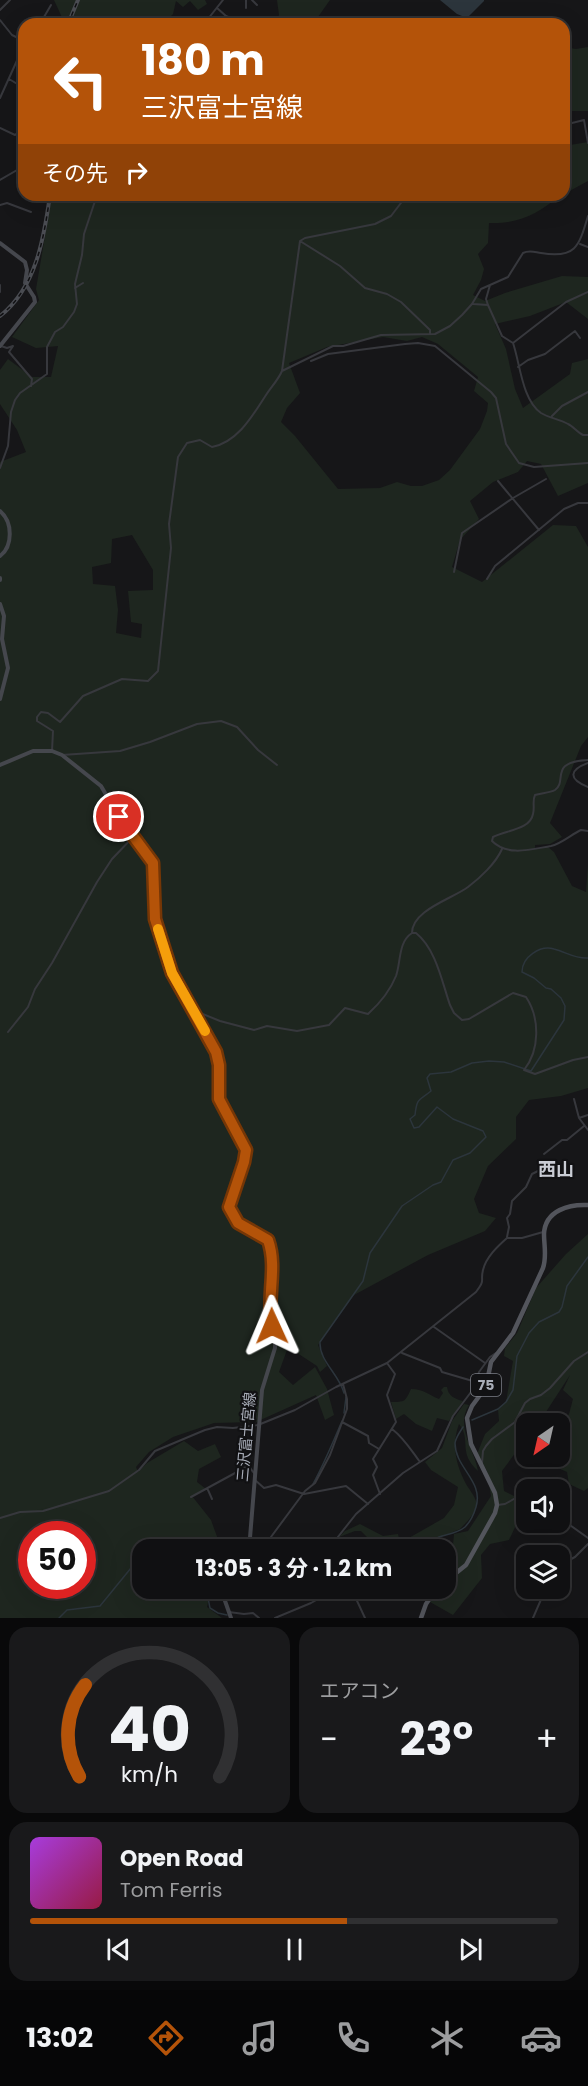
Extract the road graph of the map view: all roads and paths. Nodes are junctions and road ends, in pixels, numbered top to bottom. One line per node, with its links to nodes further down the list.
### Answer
1 (10, 0): 9 (street)
2 (223, 0): 7 (street)
3 (246, 0): 8 (street)
4 (252, 0): 6 (street)
5 (51, 5): 10 (street)
6 (257, 5)
7 (217, 8): 11 (street); 12 (street)
8 (246, 8)
9 (0, 10)
10 (44, 18)
11 (209, 18)
12 (231, 18)
13 (0, 20): 14 (street)
14 (18, 39)
15 (18, 57): 16 (street)
16 (9, 79): 17 (street); 18 (street)
17 (18, 84)
18 (0, 98)
19 (570, 124): 22 (street)
20 (0, 128): 21 (street)
21 (18, 133)
22 (588, 143)
23 (18, 170): 24 (street)
24 (0, 180)
25 (95, 201): 37 (street)
26 (402, 201): 30 (street)
27 (0, 205): 28 (street)
28 (32, 212)
29 (588, 216): 32 (street)
30 (300, 241): 42 (street); 48 (street)
31 (0, 243): 45 (main road)
32 (579, 243): 33 (street); 35 (street)
33 (588, 247)
34 (83, 283): 37 (street)
35 (490, 284): 40 (street); 41 (street)
36 (0, 285): 38 (street)
37 (75, 288): 49 (street)
38 (0, 292)
39 (588, 292): 44 (street)
40 (472, 304): 41 (street); 42 (street)
41 (488, 305): 44 (street)
42 (430, 334): 48 (street)
43 (580, 338): 47 (street)
44 (513, 343): 47 (street)
45 (0, 346): 49 (street)
46 (311, 361): 53 (street)
47 (518, 367): 51 (street)
48 (282, 370): 66 (street)
49 (31, 386): 54 (street)
50 (588, 392): 51 (street)
51 (552, 416): 52 (street)
52 (588, 435)
53 (588, 463)
54 (0, 468)
55 (546, 479): 57 (street)
56 (498, 480): 57 (street)
57 (513, 498): 60 (street); 62 (street)
58 (588, 503): 60 (street)
59 (0, 512): 61 (main road)
60 (539, 530): 63 (street)
61 (0, 556)
62 (454, 572)
63 (487, 579)
64 (0, 604): 65 (main road)
65 (0, 699)
66 (52, 751): 67 (main road, 三沢富士宮線); 69 (main road)
67 (62, 755): 70 (street); 73 (main road, 三沢富士宮線)
68 (588, 761): 71 (street); 74 (street)
69 (0, 765)
70 (277, 765)
71 (588, 787)
72 (588, 831): 74 (street)
73 (134, 836): 76 (main road, 三沢富士宮線); 77 (street)
74 (502, 849): 75 (street)
75 (412, 933): 76 (street); 78 (street)
76 (193, 1010): 100 (main road, 三沢富士宮線)
77 (8, 1032)
78 (588, 1058)
79 (574, 1099): 81 (street)
80 (588, 1115): 81 (street)
81 (579, 1118): 82 (street)
82 (584, 1126): 83 (street); 84 (street)
83 (588, 1130)
84 (544, 1154)
85 (552, 1161): 88 (street)
86 (588, 1205): 87 (main road)
87 (544, 1231): 88 (street); 91 (main road, 75)
88 (507, 1238): 89 (street)
89 (433, 1327): 90 (street); 94 (street)
90 (401, 1352): 93 (street); 95 (street)
91 (499, 1352): 94 (street); 98 (main road, 75)
92 (588, 1352): 106 (street)
93 (387, 1363): 96 (street); 102 (street)
94 (485, 1363): 95 (street)
95 (476, 1382): 97 (street)
96 (341, 1384): 99 (street); 100 (street)
97 (465, 1401): 98 (street); 104 (street)
98 (474, 1403): 106 (main road, 75)
99 (342, 1422): 103 (street); 109 (street)
100 (258, 1425): 101 (street); 107 (main road, 三沢富士宮線)
101 (245, 1426): 105 (street); 116 (street)
102 (392, 1429): 103 (street); 104 (street)
103 (379, 1449): 110 (street)
104 (420, 1462): 110 (street)
105 (248, 1466): 107 (street); 108 (street)
106 (481, 1466): 115 (main road, 75)
107 (254, 1477): 109 (street); 119 (main road, 三沢富士宮線)
108 (208, 1490): 111 (street); 112 (street)
109 (304, 1494): 114 (street); 120 (street)
110 (380, 1494): 114 (street)
111 (191, 1497)
112 (212, 1498)
113 (516, 1498): 115 (street)
114 (368, 1504): 121 (street)
115 (497, 1505): 124 (main road)
116 (0, 1518)
117 (570, 1525): 118 (street)
118 (588, 1538)
119 (250, 1539)
120 (270, 1539)
121 (336, 1539)
122 (588, 1544): 123 (street)
123 (570, 1560)
124 (456, 1574)
125 (224, 1599): 130 (main road)
126 (318, 1599): 132 (street)
127 (356, 1599): 133 (street)
128 (429, 1599): 134 (main road)
129 (541, 1599): 135 (street)
130 (230, 1615): 131 (street)
131 (259, 1618)
132 (275, 1618)
133 (365, 1618)
134 (421, 1618)
135 (533, 1618)

